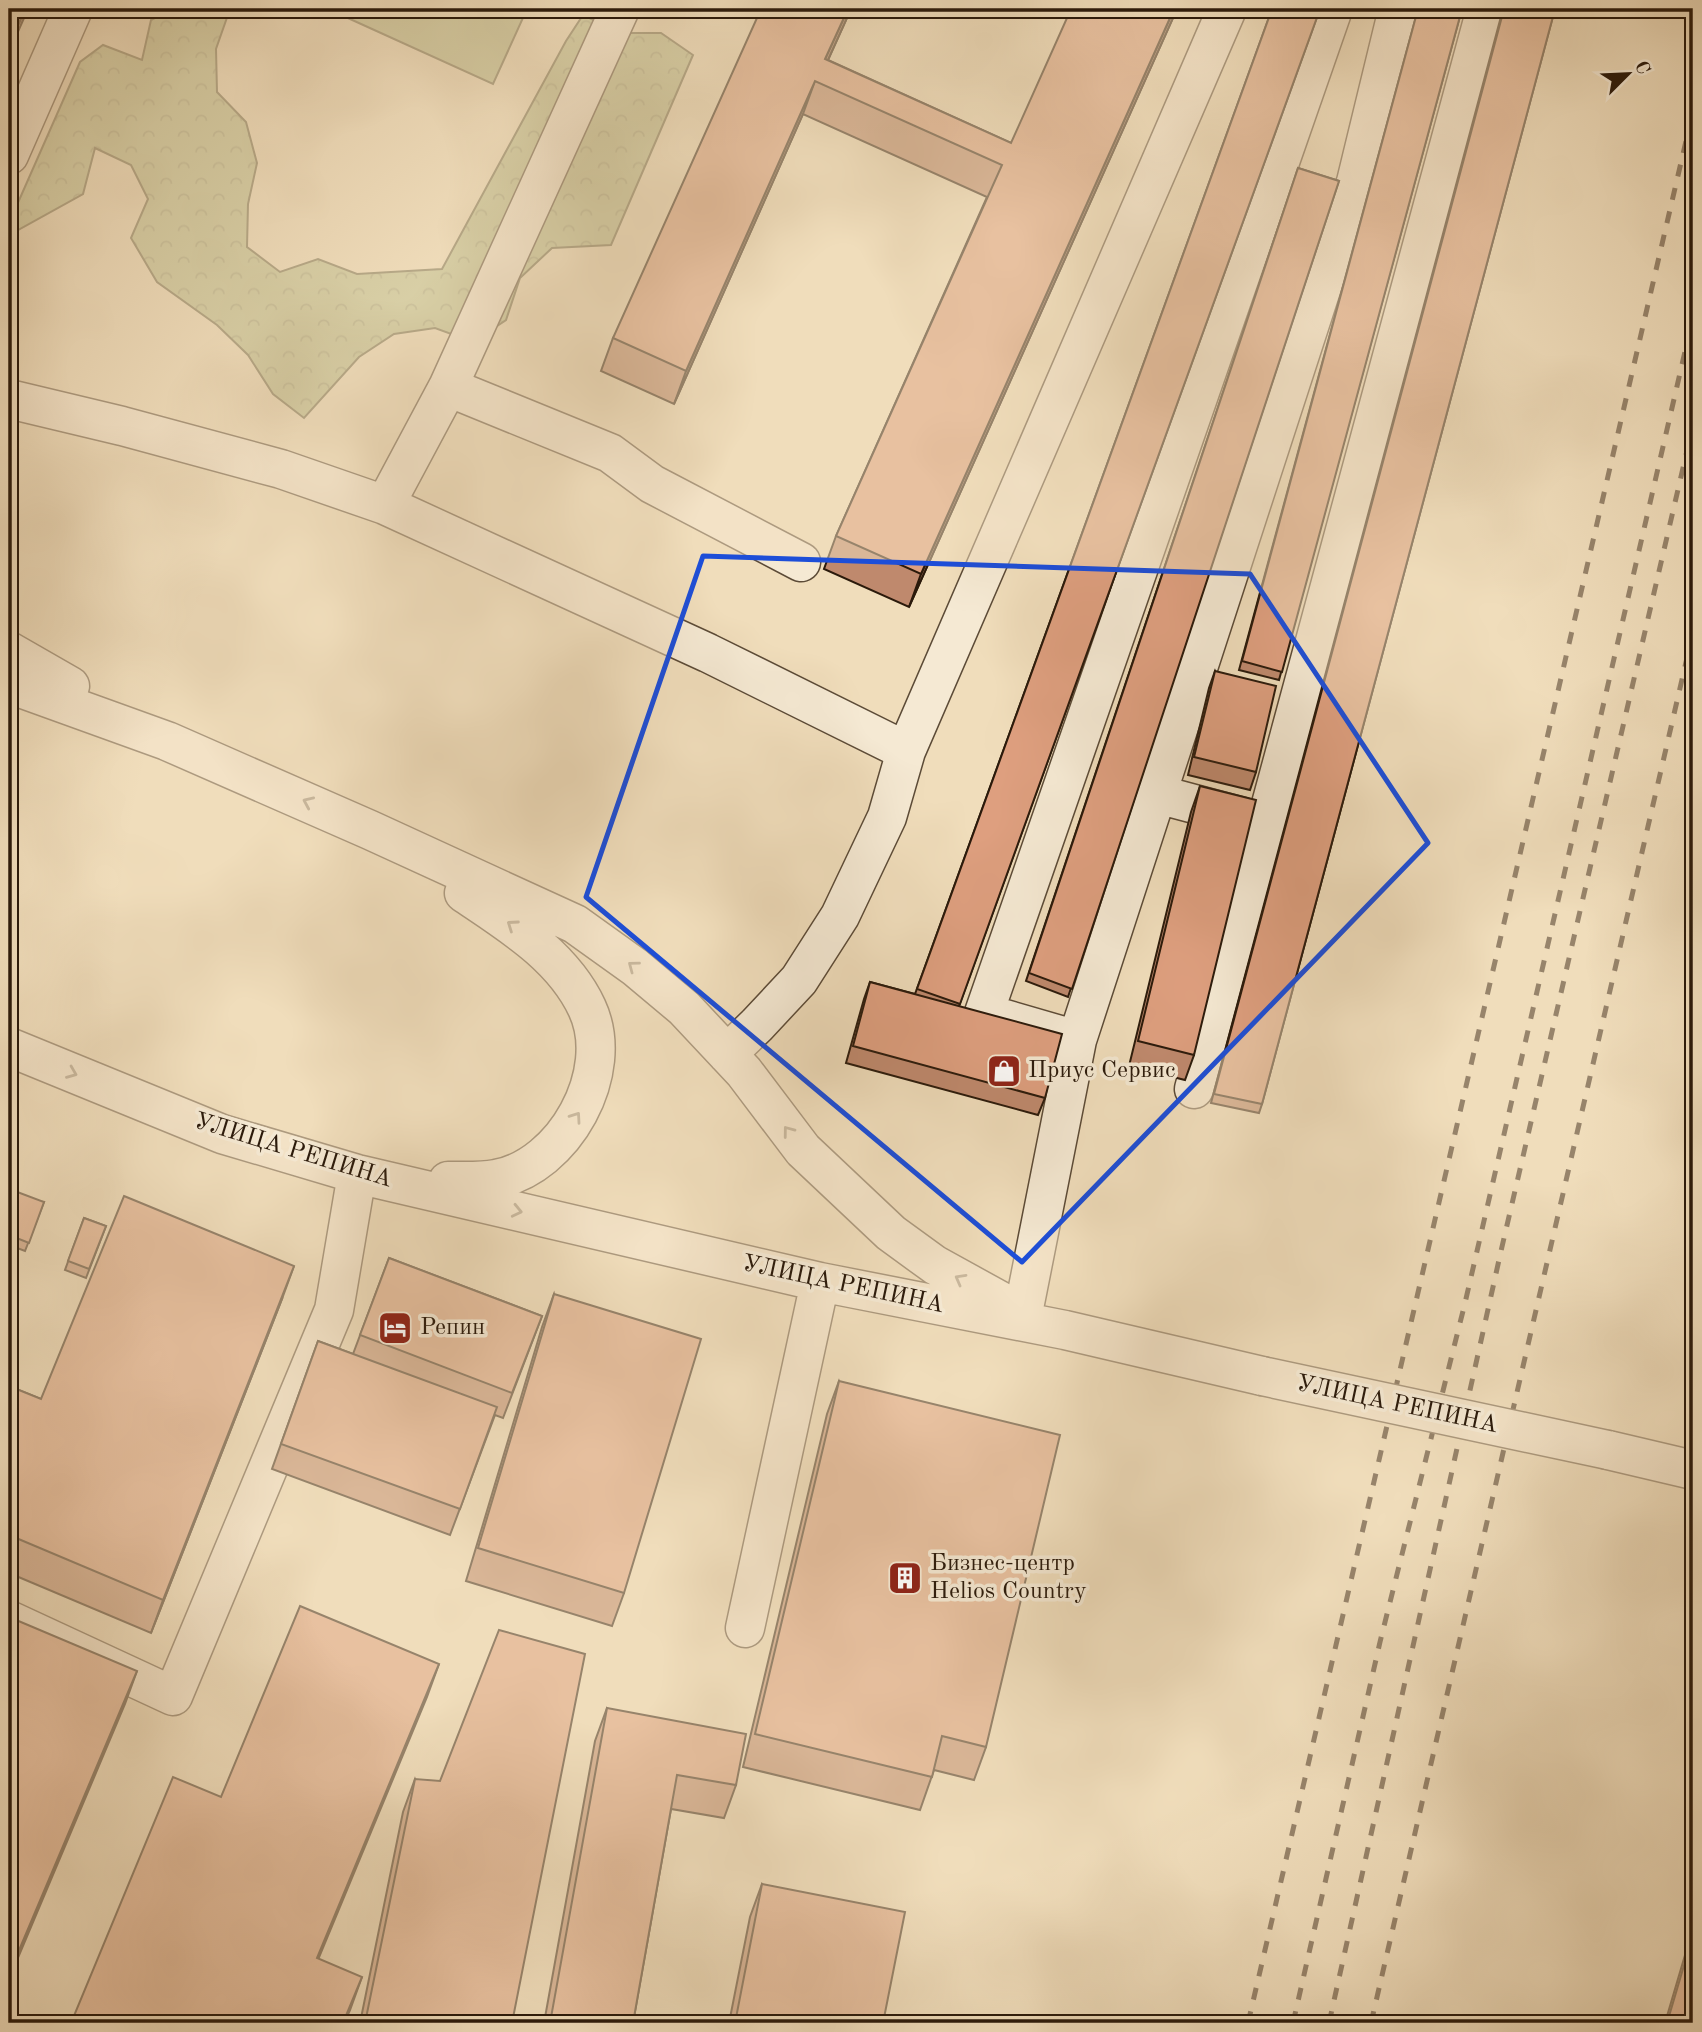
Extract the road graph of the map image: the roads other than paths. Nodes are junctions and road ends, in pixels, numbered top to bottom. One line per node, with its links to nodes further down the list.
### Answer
1 (74, 9): 7 (street)
2 (620, 9): 8 (street)
3 (1227, 9): 15 (street)
4 (1333, 9): 19 (street)
5 (1398, 9): 16 (street)
6 (1486, 9): 17 (street)
7 (9, 155)
8 (448, 387): 10 (street); 11 (street)
9 (9, 399): 10 (street)
10 (385, 505): 15 (street)
11 (801, 562)
12 (9, 651): 14 (street)
13 (9, 684): 14 (street)
14 (167, 741): 18 (street, one-way to 14)
15 (906, 751): 21 (street)
16 (1157, 794): 17 (street); 19 (street)
17 (1266, 823): 22 (street)
18 (370, 830): 21 (street, one-way to 18); 23 (street, one-way to 18)
19 (1077, 1040): 25 (street)
20 (9, 1047): 23 (street, УЛИЦА РЕПИНА, one-way to 23)
21 (727, 1054): 25 (street, one-way to 21)
22 (1194, 1089)
23 (368, 1176): 24 (street, УЛИЦА РЕПИНА, one-way to 24); 28 (street)
24 (820, 1282): 26 (street, УЛИЦА РЕПИНА); 29 (street)
25 (1023, 1313): 26 (street)
26 (1065, 1330): 27 (street, УЛИЦА РЕПИНА, bridge)
27 (1693, 1470)
28 (9, 1620)
29 (745, 1628)

